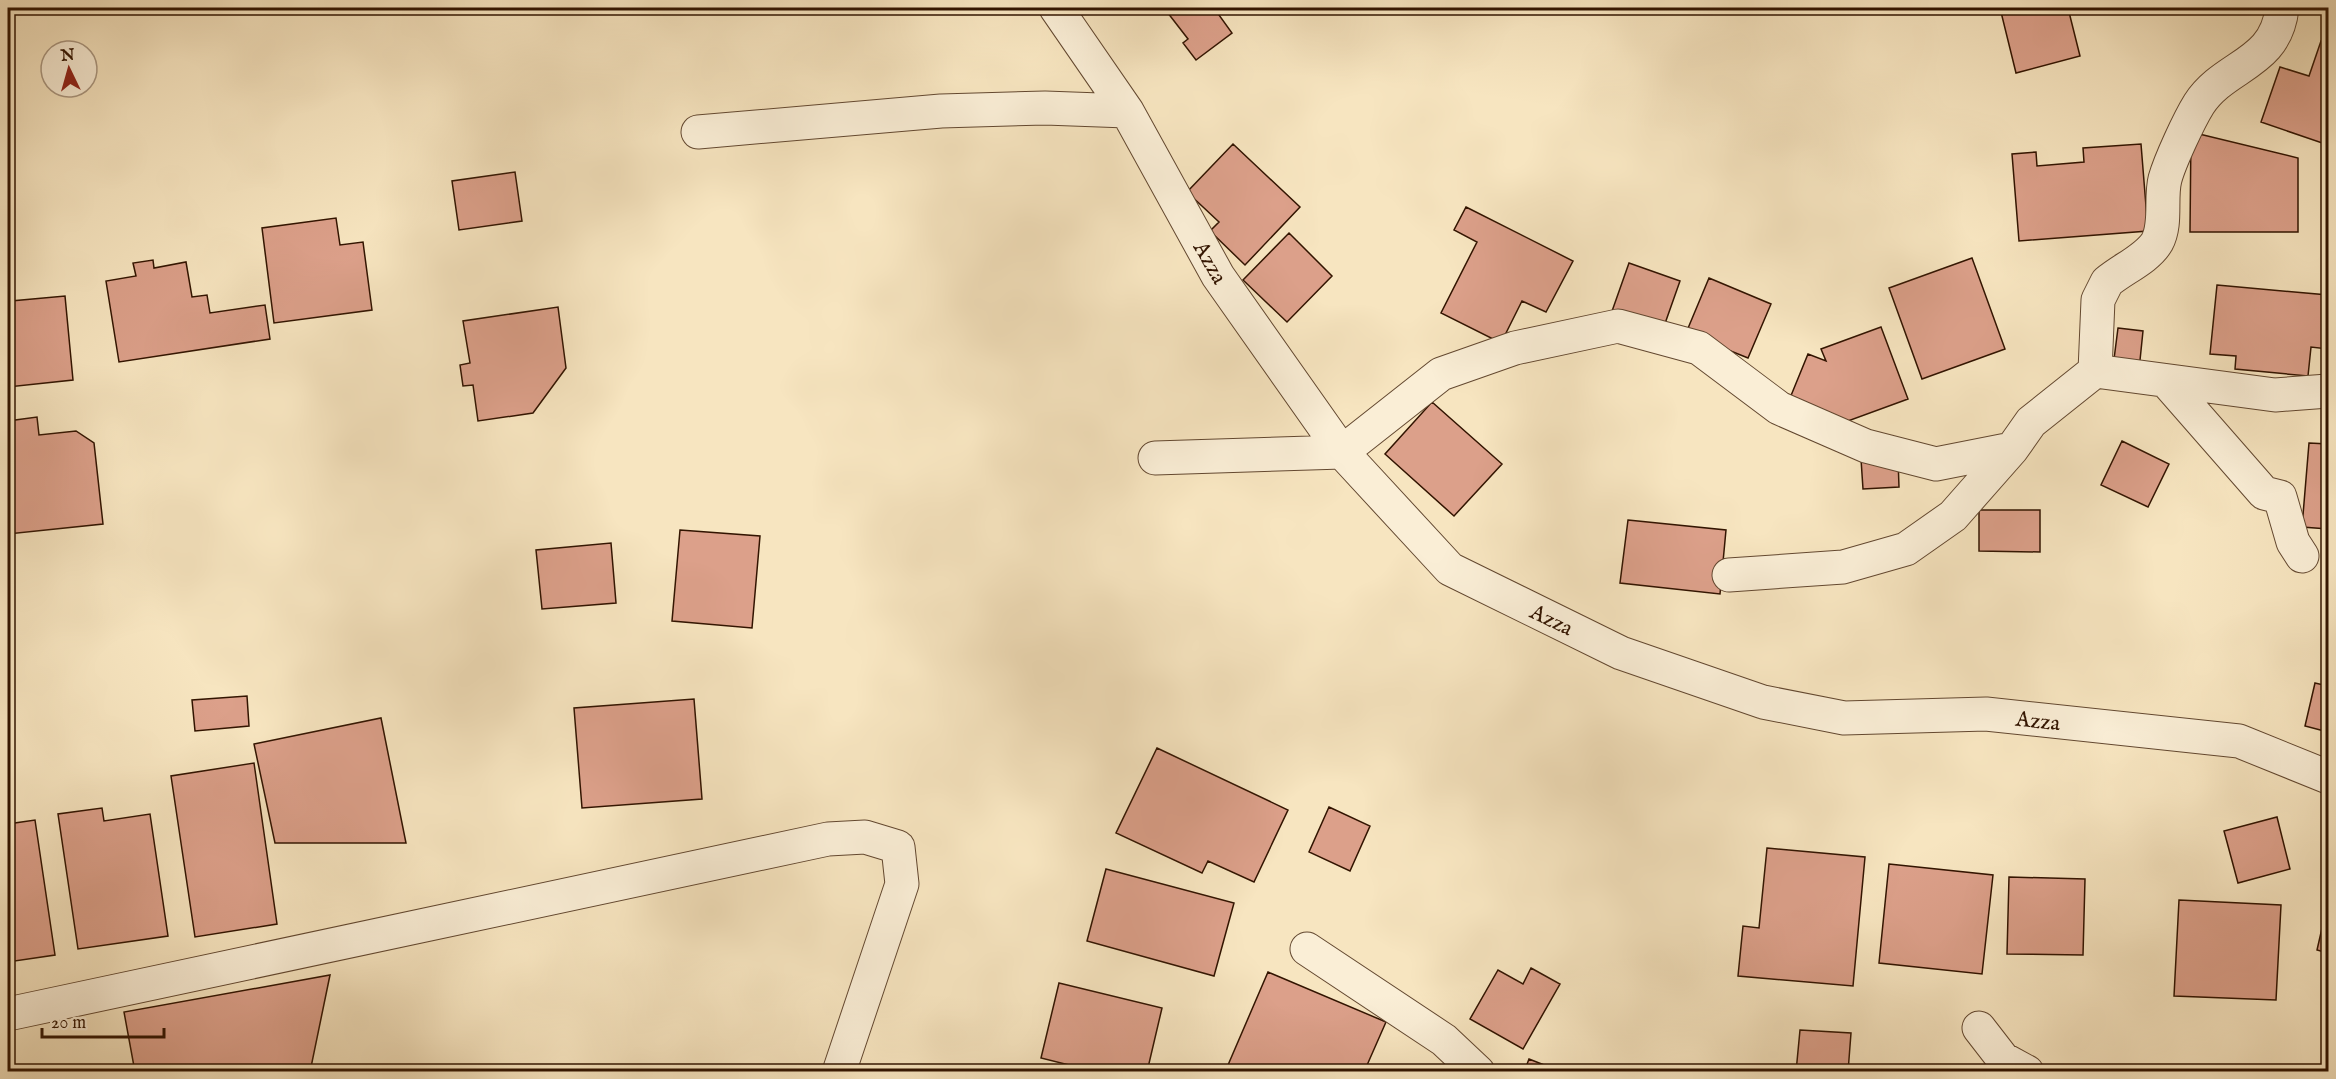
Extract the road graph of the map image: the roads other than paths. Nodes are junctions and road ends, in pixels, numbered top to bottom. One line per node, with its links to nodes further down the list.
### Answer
1 (1056, 8): 3 (street, Azza)
2 (2282, 8): 5 (street)
3 (1127, 111): 4 (street); 9 (street, Azza)
4 (698, 132)
5 (2095, 371): 6 (street); 8 (street)
6 (2166, 381): 7 (street); 11 (street)
7 (2328, 391)
8 (2012, 449): 9 (street); 12 (street)
9 (1342, 452): 10 (street); 13 (street, Azza)
10 (1155, 458)
11 (2302, 556)
12 (1729, 575)
13 (2328, 777)
14 (1307, 949): 18 (street)
15 (8, 1014): 17 (street)
16 (1979, 1028): 19 (street)
17 (839, 1071)
18 (1478, 1071)
19 (2027, 1071)

